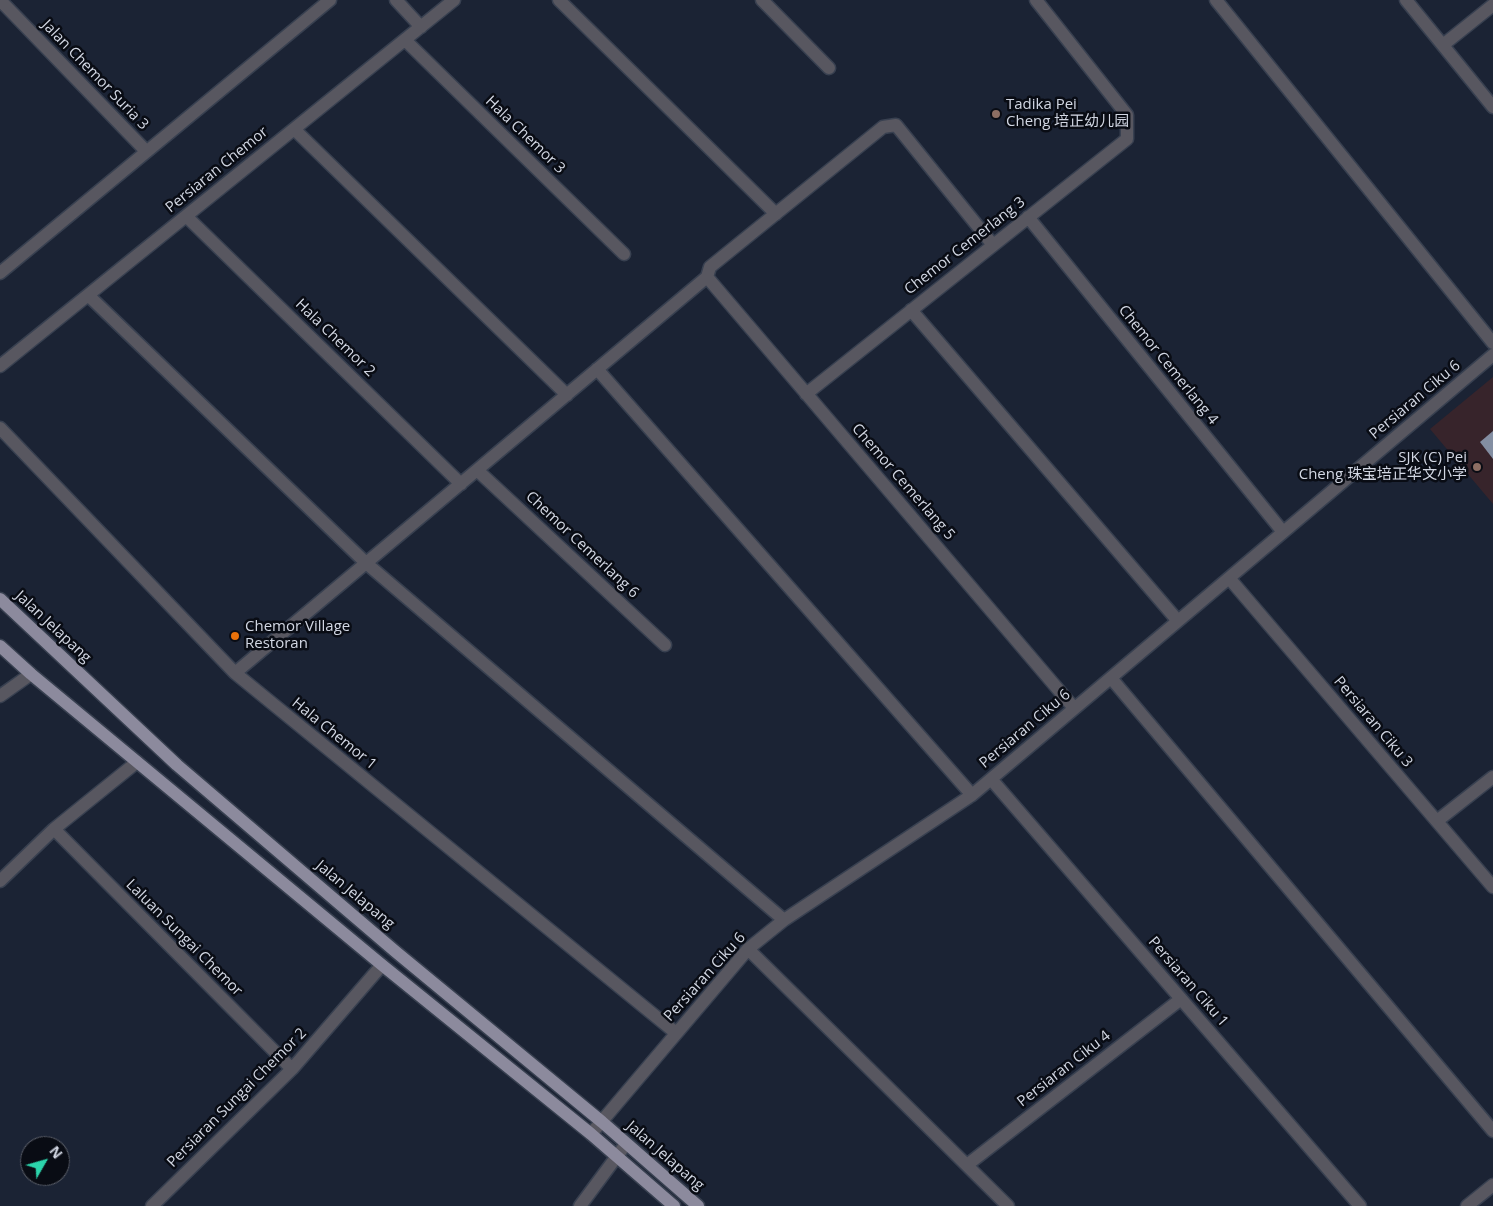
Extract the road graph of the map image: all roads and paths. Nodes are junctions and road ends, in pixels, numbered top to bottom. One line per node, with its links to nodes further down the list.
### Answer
1 (0, 0): 17 (street, Jalan Chemor Suria 3)
2 (330, 0): 17 (street)
3 (396, 0): 11 (street)
4 (454, 0): 11 (street, Persiaran Chemor)
5 (559, 0): 18 (street)
6 (762, 0): 14 (street)
7 (1036, 0): 20 (street, Chemor Cemerlang 3)
8 (1216, 0): 27 (street)
9 (1406, 0): 13 (street)
10 (1493, 5): 13 (street)
11 (421, 27): 12 (street, Persiaran Chemor)
12 (404, 40): 16 (street, Persiaran Chemor); 22 (street, Hala Chemor 3)
13 (1443, 46): 15 (street)
14 (829, 68)
15 (1493, 107)
16 (294, 129): 19 (street, Persiaran Chemor); 31 (street)
17 (146, 150): 23 (street)
18 (776, 214): 21 (street); 24 (street)
19 (186, 216): 25 (street, Persiaran Chemor); 35 (street, Hala Chemor 2)
20 (1028, 217): 21 (street, Chemor Cemerlang 3); 36 (street, Chemor Cemerlang 4)
21 (993, 245): 26 (street, Chemor Cemerlang 3)
22 (624, 254)
23 (0, 273)
24 (707, 277): 30 (street); 32 (street, Chemor Cemerlang 5)
25 (88, 295): 29 (street, Persiaran Chemor); 37 (street)
26 (911, 310): 32 (street, Chemor Cemerlang 3); 40 (street)
27 (1493, 343)
28 (1493, 355): 36 (street, Persiaran Ciku 6)
29 (0, 366)
30 (597, 369): 31 (street); 51 (street)
31 (567, 394): 34 (street)
32 (806, 394): 47 (street, Chemor Cemerlang 5)
33 (0, 428): 43 (street, Hala Chemor 1)
34 (477, 470): 35 (street); 41 (street, Chemor Cemerlang 6)
35 (461, 484): 37 (street)
36 (1283, 532): 38 (street, Persiaran Ciku 6)
37 (366, 563): 43 (street); 56 (street)
38 (1229, 578): 40 (street, Persiaran Ciku 6); 52 (street, Persiaran Ciku 3)
39 (0, 599): 62 (main road, Jalan Jelapang)
40 (1178, 621): 45 (street, Persiaran Ciku 6)
41 (666, 645)
42 (0, 646): 44 (main road)
43 (235, 673): 60 (street, Hala Chemor 1)
44 (31, 674): 46 (street); 48 (main road)
45 (1111, 678): 47 (street, Persiaran Ciku 6); 63 (street)
46 (0, 696)
47 (1074, 708): 50 (street, Persiaran Ciku 6)
48 (137, 762): 53 (street); 58 (main road)
49 (1493, 777): 52 (street)
50 (991, 779): 51 (street, Persiaran Ciku 6); 59 (street, Persiaran Ciku 1)
51 (972, 795): 56 (street, Persiaran Ciku 6)
52 (1437, 821): 55 (street, Persiaran Ciku 3)
53 (54, 829): 54 (street); 61 (street, Laluan Sungai Chemor)
54 (0, 882)
55 (1493, 887)
56 (784, 920): 57 (street, Persiaran Ciku 6)
57 (748, 949): 60 (street, Persiaran Ciku 6); 67 (street)
58 (382, 965): 61 (street, Persiaran Sungai Chemor 2); 64 (main road)
59 (1181, 999): 67 (street, Persiaran Ciku 4); 74 (street, Persiaran Ciku 1)
60 (676, 1033): 62 (street, Persiaran Ciku 6)
61 (292, 1069): 69 (street, Persiaran Sungai Chemor 2)
62 (602, 1122): 64 (street, Persiaran Ciku 6); 65 (main road, Jalan Jelapang)
63 (1493, 1131)
64 (591, 1134): 66 (main road)
65 (626, 1144): 66 (street); 72 (main road, Jalan Jelapang)
66 (617, 1156): 70 (street); 71 (main road)
67 (967, 1165): 73 (street)
68 (1493, 1185): 75 (street)
69 (152, 1206)
70 (580, 1206)
71 (674, 1206)
72 (698, 1206)
73 (1008, 1206)
74 (1360, 1206)
75 (1467, 1206)

